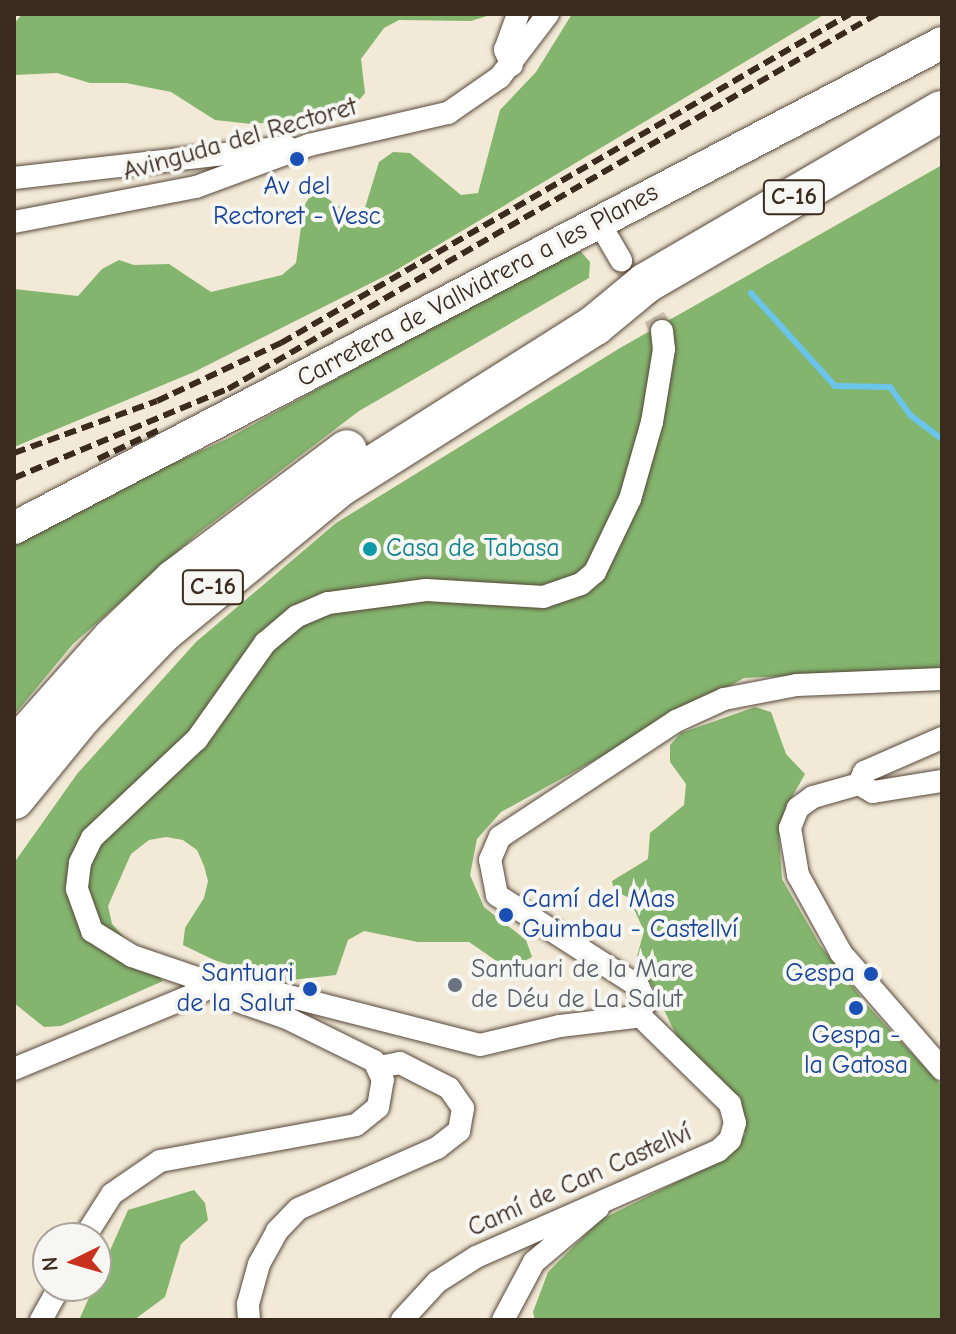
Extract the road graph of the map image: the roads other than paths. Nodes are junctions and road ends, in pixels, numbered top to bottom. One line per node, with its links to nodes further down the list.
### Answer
1 (518, 14): 4 (street)
2 (548, 14): 4 (street, Avinguda del Rectoret)
3 (942, 43): 8 (main road, Carretera de Vallvidrera a les Planes)
4 (512, 65): 6 (street, Avinguda del Rectoret)
5 (942, 111): 10 (highway, C-16)
6 (309, 145): 7 (street); 9 (street, Avinguda del Rectoret)
7 (14, 178)
8 (597, 219): 10 (street); 13 (main road, Carretera de Vallvidrera a les Planes)
9 (14, 222)
10 (634, 272): 12 (highway, C-16)
11 (662, 331): 20 (street)
12 (442, 403): 16 (highway, C-16); 19 (highway, C-16)
13 (14, 528)
14 (942, 679): 21 (street)
15 (942, 738): 18 (street)
16 (14, 749)
17 (942, 781): 18 (street)
18 (859, 784): 24 (street)
19 (14, 799)
20 (217, 985): 21 (street); 22 (street); 23 (street)
21 (639, 1015): 25 (street, Camí de Can Castellví)
22 (379, 1067): 26 (street); 29 (street)
23 (14, 1069)
24 (942, 1069)
25 (604, 1197): 30 (street, Camí de Can Castellví); 31 (street)
26 (94, 1222)
27 (51, 1302): 28 (street)
28 (41, 1320)
29 (249, 1320)
30 (402, 1320)
31 (503, 1320)

